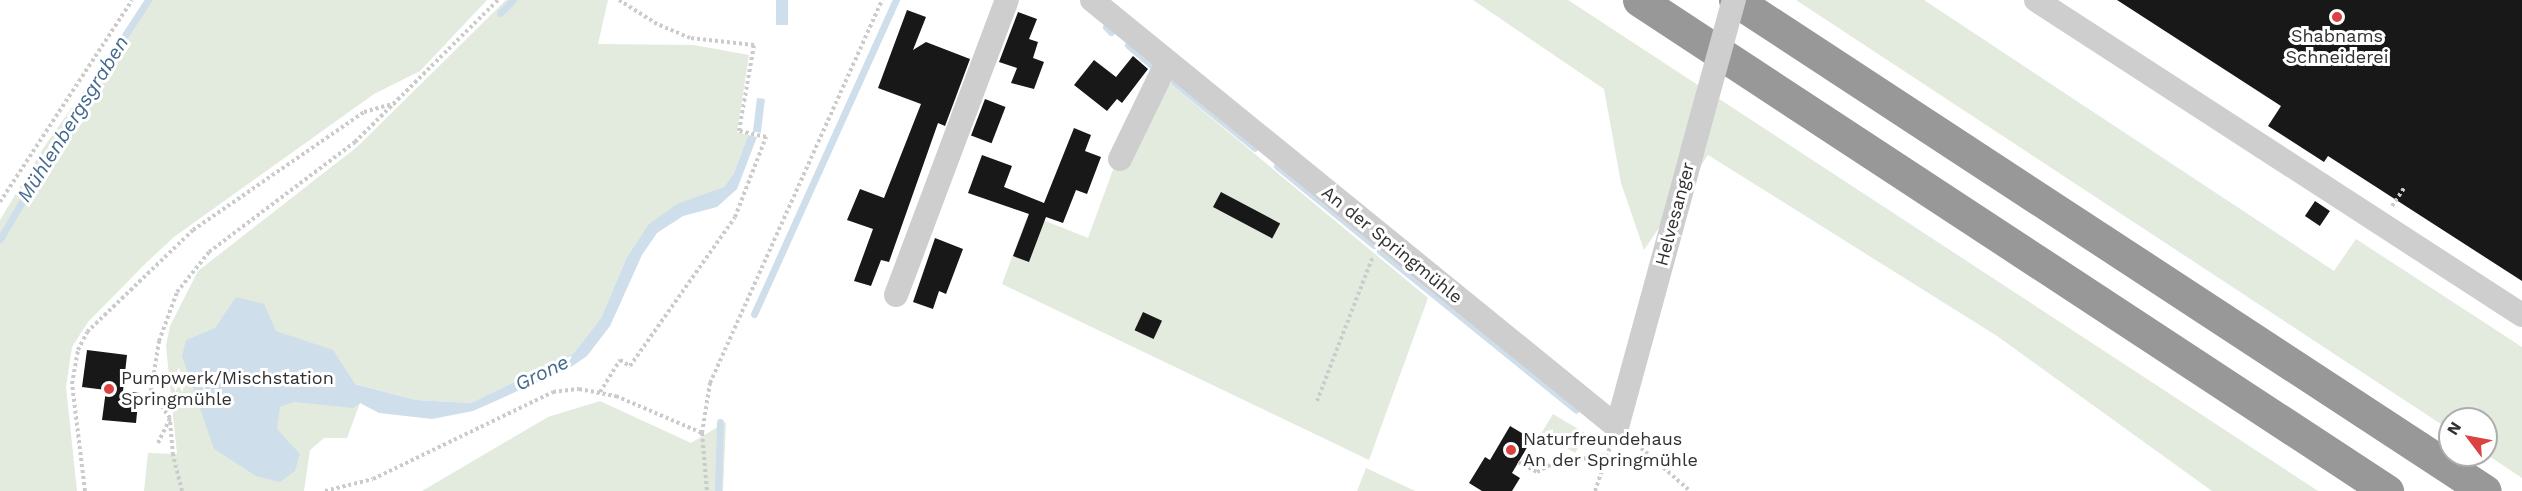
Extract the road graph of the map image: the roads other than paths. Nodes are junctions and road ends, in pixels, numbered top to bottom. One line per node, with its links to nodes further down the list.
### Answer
1 (1007, 0): 8 (street)
2 (1092, 0): 6 (street, An der Springmühle)
3 (1639, 0): 11 (highway)
4 (1734, 0): 10 (street, Helvesanger, bridge); 12 (highway)
5 (2036, 0): 9 (street)
6 (1167, 62): 7 (street); 10 (street, An der Springmühle)
7 (1120, 159)
8 (896, 295)
9 (2522, 315)
10 (1617, 427)
11 (2387, 491)
12 (2485, 491)

